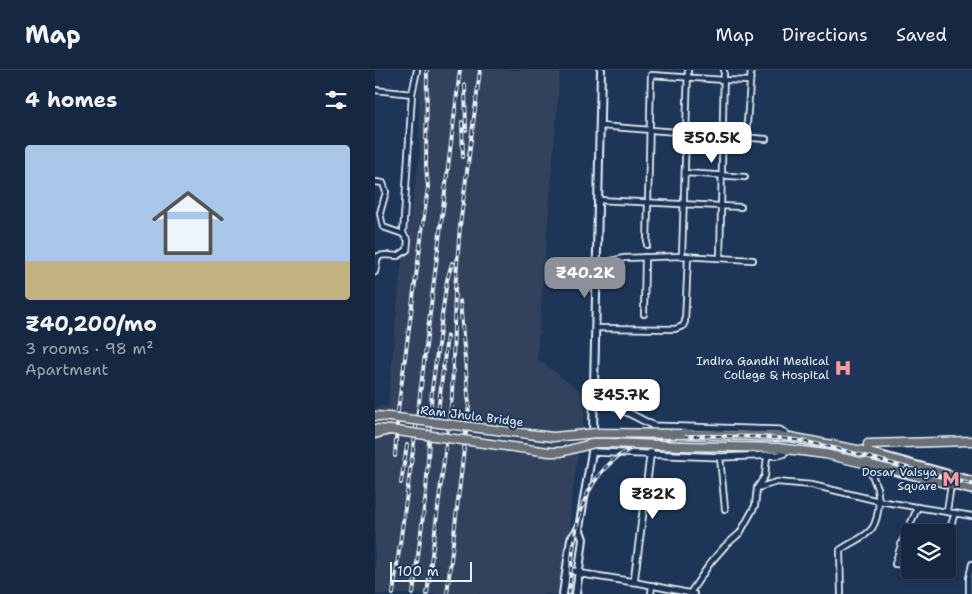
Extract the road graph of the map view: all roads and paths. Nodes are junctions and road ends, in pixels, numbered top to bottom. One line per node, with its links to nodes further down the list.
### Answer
1 (417, 70): 10 (street)
2 (601, 70): 11 (main road)
3 (688, 70): 6 (street)
4 (724, 70): 7 (street)
5 (751, 70): 8 (street)
6 (687, 78): 7 (street); 12 (street); 13 (street)
7 (724, 80): 8 (street); 14 (street)
8 (750, 81): 15 (street)
9 (375, 90): 10 (street)
10 (412, 94): 26 (street)
11 (599, 126): 12 (street); 21 (main road)
12 (650, 130): 13 (street); 22 (street)
13 (686, 133): 14 (street); 17 (street)
14 (722, 136): 15 (street); 18 (street)
15 (746, 137): 16 (street)
16 (766, 139)
17 (685, 173): 18 (street); 23 (street)
18 (721, 176): 19 (street); 24 (street)
19 (745, 177)
20 (375, 182): 26 (street)
21 (598, 200): 22 (street); 34 (main road)
22 (647, 203): 23 (street); 27 (street)
23 (684, 205): 24 (street); 28 (street)
24 (721, 206): 25 (street); 31 (street)
25 (741, 208)
26 (403, 234): 33 (street)
27 (647, 245)
28 (682, 256): 29 (street); 30 (street)
29 (645, 257): 34 (street); 35 (street)
30 (688, 257): 31 (street); 36 (street)
31 (719, 258): 32 (street)
32 (753, 260)
33 (375, 272)
34 (597, 272): 36 (main road)
35 (644, 314)
36 (595, 328): 37 (main road)
37 (594, 399): 39 (street); 47 (main road)
38 (375, 416): 43 (highway, Ram Jhula Bridge, bridge)
39 (654, 426): 43 (street); 48 (street)
40 (375, 429): 41 (highway, Ram Jhula Bridge)
41 (390, 430): 42 (main road); 46 (highway, Ram Jhula Bridge, bridge)
42 (375, 434)
43 (790, 437): 45 (highway, Ram Jhula Bridge)
44 (972, 441): 45 (highway, Ram Jhula Bridge)
45 (868, 448): 51 (highway); 52 (main road)
46 (787, 449): 49 (street); 51 (highway, Ram Jhula Bridge)
47 (592, 452): 48 (street); 64 (main road)
48 (650, 455): 50 (street); 70 (street)
49 (767, 456): 50 (street); 54 (street)
50 (720, 457): 58 (street)
51 (868, 464): 53 (main road); 56 (street)
52 (972, 481)
53 (951, 485): 55 (main road); 59 (street)
54 (757, 488): 56 (street); 72 (street)
55 (972, 490)
56 (879, 500): 57 (street); 76 (street)
57 (919, 507): 59 (street); 62 (street)
58 (725, 509)
59 (947, 511): 60 (street)
60 (955, 513): 61 (street); 63 (street)
61 (972, 516)
62 (911, 524)
63 (951, 524)
64 (579, 528): 68 (main road); 69 (main road)
65 (901, 545): 66 (street)
66 (901, 564)
67 (972, 564): 77 (street)
68 (567, 569): 69 (street); 73 (main road)
69 (579, 572): 70 (street); 74 (main road)
70 (634, 582): 71 (street)
71 (652, 585): 72 (street); 75 (street)
72 (692, 593)
73 (563, 594)
74 (576, 594)
75 (651, 594)
76 (841, 594)
77 (969, 594)

